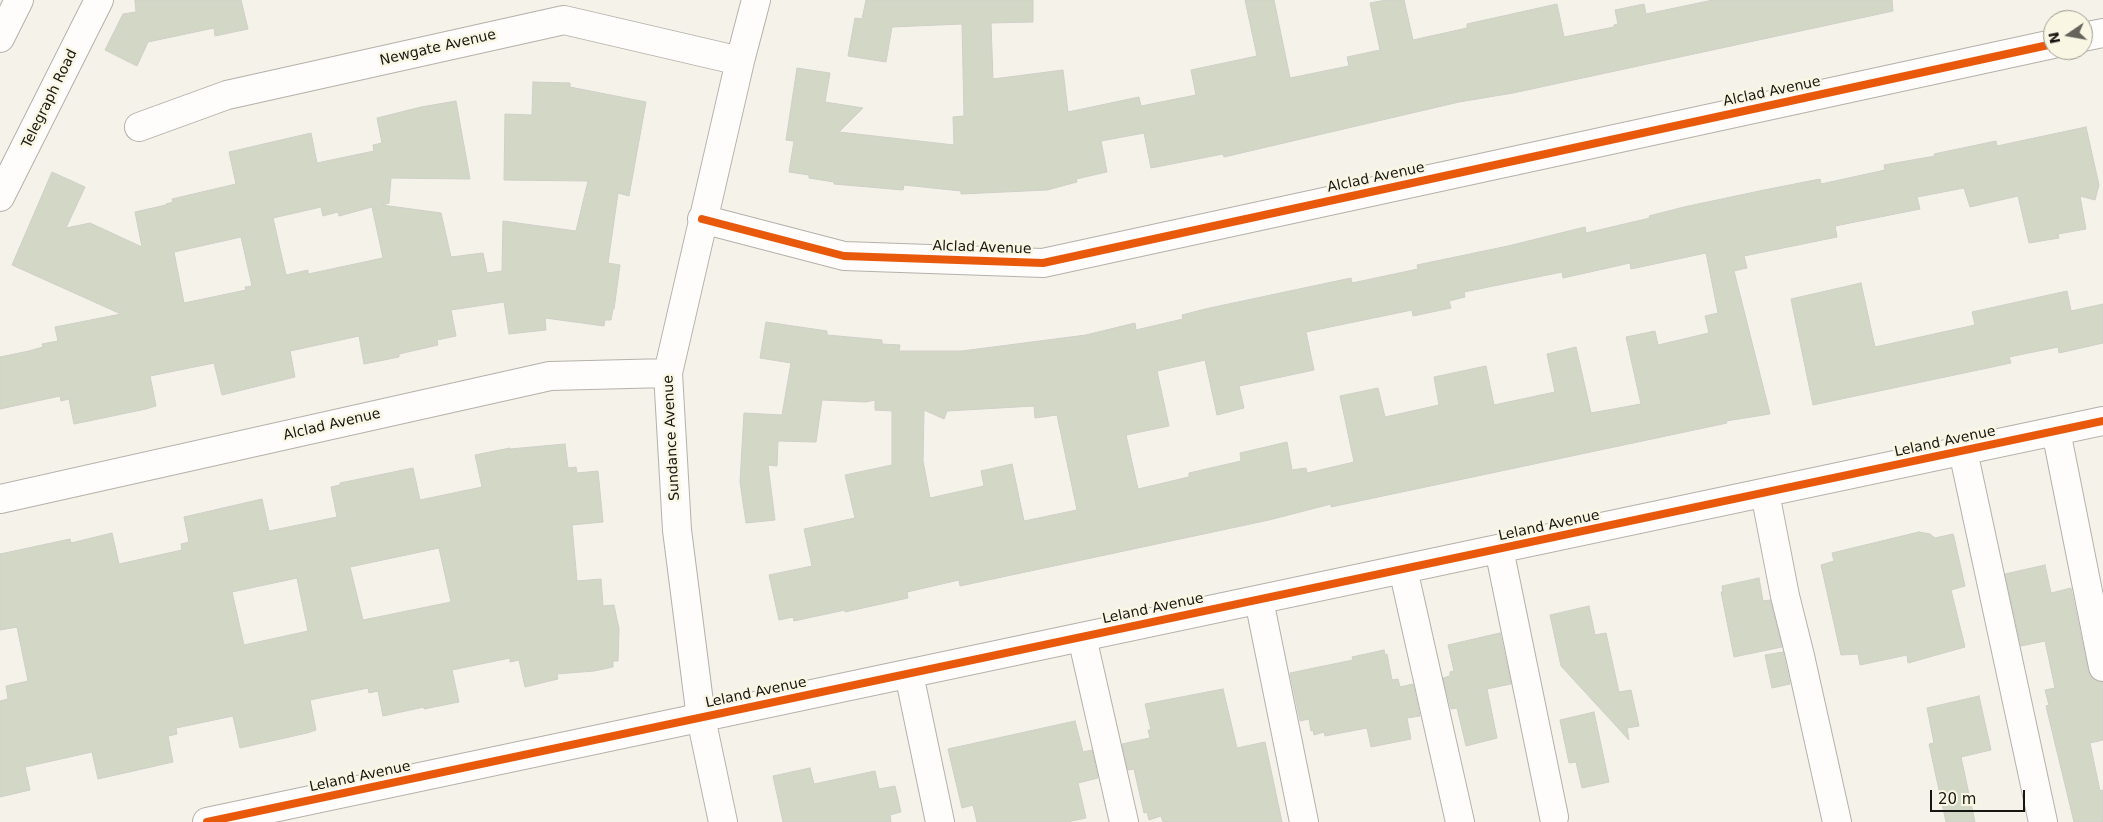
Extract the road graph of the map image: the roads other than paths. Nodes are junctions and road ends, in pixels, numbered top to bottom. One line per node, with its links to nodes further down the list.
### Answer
1 (19, 0): 4 (street)
2 (99, 0): 8 (street, Telegraph Road)
3 (756, 0): 6 (street, Sundance Avenue)
4 (0, 38)
5 (2043, 46): 9 (street, Alclad Avenue)
6 (740, 61): 7 (street, Newgate Avenue); 9 (street, Sundance Avenue)
7 (139, 127)
8 (0, 197)
9 (702, 219): 10 (street, Sundance Avenue)
10 (668, 373): 15 (street, Alclad Avenue); 22 (street, Sundance Avenue)
11 (2103, 421): 12 (street, Leland Avenue)
12 (2056, 431): 13 (street, Leland Avenue); 20 (street)
13 (1964, 451): 14 (street, Leland Avenue); 32 (street)
14 (1764, 493): 16 (street, Leland Avenue); 31 (street)
15 (0, 499)
16 (1499, 549): 17 (street, Leland Avenue); 24 (street)
17 (1403, 569): 18 (street, Leland Avenue); 30 (street)
18 (1259, 600): 19 (street, Leland Avenue); 29 (street)
19 (1082, 637): 21 (street, Leland Avenue); 28 (street)
20 (2103, 668)
21 (909, 674): 22 (street, Leland Avenue); 27 (street)
22 (700, 718): 23 (street, Leland Avenue); 26 (street, Sundance Avenue)
23 (252, 817): 25 (street, Leland Avenue)
24 (1554, 817)
25 (207, 822)
26 (723, 822)
27 (940, 822)
28 (1124, 822)
29 (1304, 822)
30 (1460, 822)
31 (1836, 822)
32 (2043, 822)

